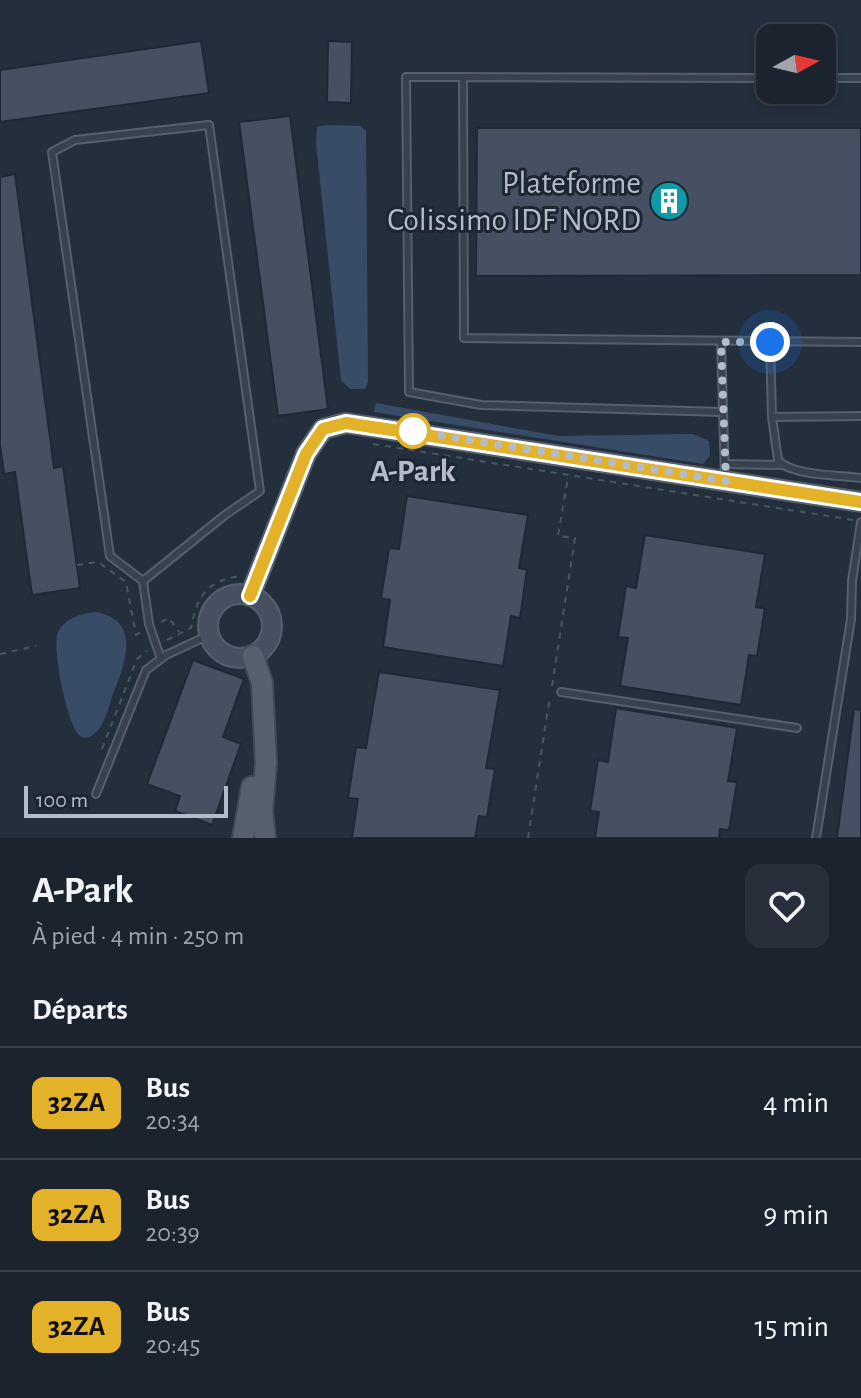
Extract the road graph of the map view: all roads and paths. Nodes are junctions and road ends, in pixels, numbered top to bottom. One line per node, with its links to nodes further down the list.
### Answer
1 (463, 77): 2 (lane); 5 (lane); 8 (lane)
2 (756, 78)
3 (836, 78): 4 (lane)
4 (861, 78)
5 (721, 342): 6 (lane); 8 (lane)
6 (770, 342): 7 (lane); 10 (lane)
7 (861, 342)
8 (723, 412): 13 (lane)
9 (861, 416): 10 (lane)
10 (772, 417): 12 (lane)
11 (366, 443): 14 (path)
12 (782, 465): 13 (lane); 15 (lane)
13 (725, 472): 16 (main road); 21 (main road)
14 (568, 476): 17 (path); 37 (path)
15 (861, 478)
16 (861, 502)
17 (861, 522): 38 (lane)
18 (77, 565): 22 (path)
19 (244, 575): 23 (path)
20 (143, 581): 20 (lane); 22 (lane)
21 (250, 596): 24 (main road); 28 (main road)
22 (150, 628): 23 (path); 25 (lane)
23 (180, 633): 25 (path)
24 (209, 635): 28 (main road); 29 (lane)
25 (156, 645): 29 (lane); 33 (path)
26 (36, 646): 27 (path)
27 (0, 654)
28 (253, 656): 32 (main road)
29 (161, 659): 34 (lane)
30 (561, 692): 31 (lane)
31 (797, 728)
32 (263, 733): 35 (main road); 36 (main road)
33 (100, 754)
34 (96, 794)
35 (243, 838)
36 (265, 838)
37 (528, 838)
38 (816, 838)

